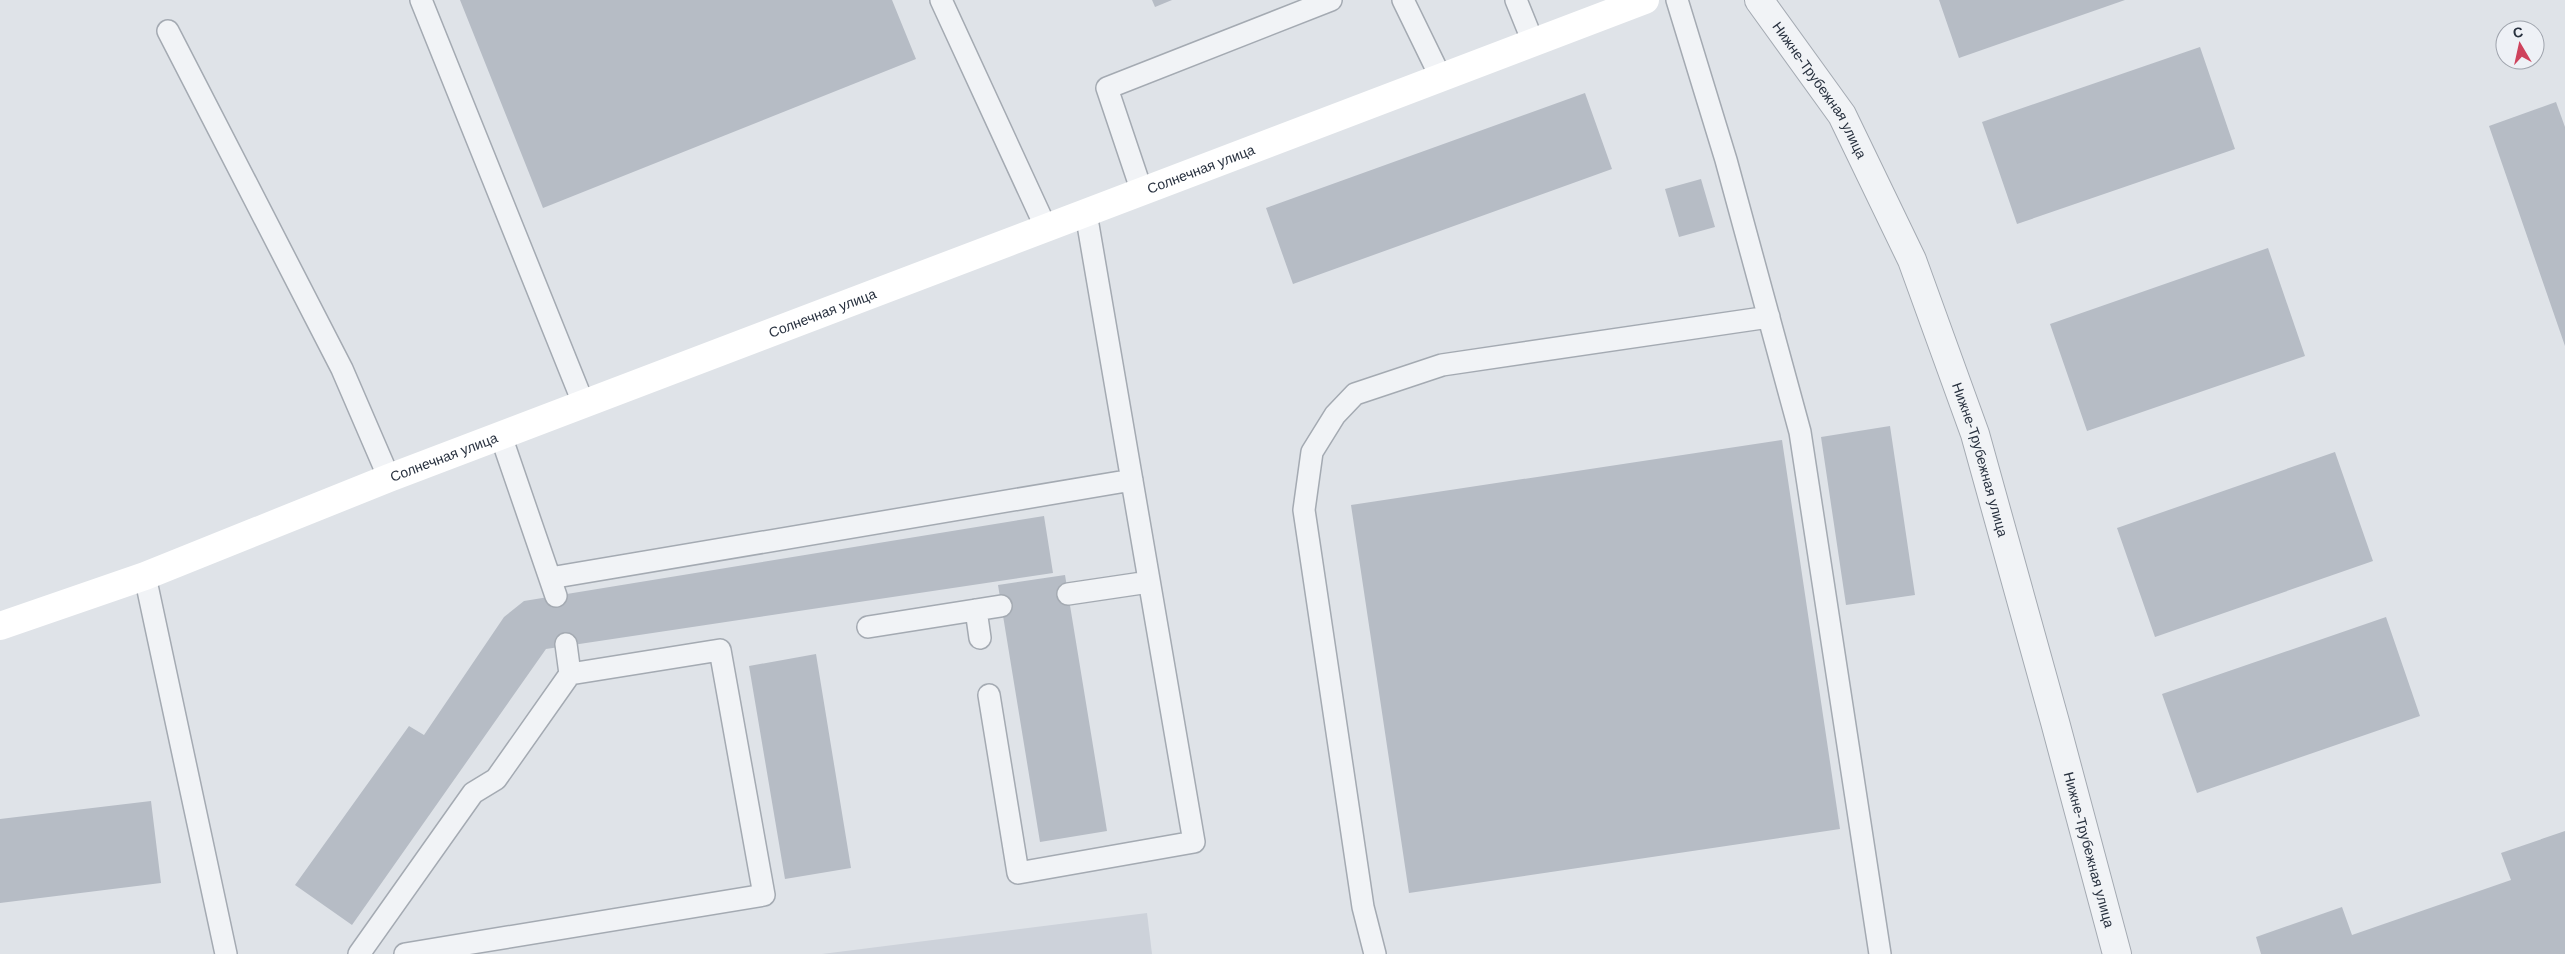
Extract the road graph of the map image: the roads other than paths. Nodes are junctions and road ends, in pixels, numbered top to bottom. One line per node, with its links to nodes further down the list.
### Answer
1 (421, 0): 16 (lane)
2 (941, 0): 14 (lane)
3 (1331, 0): 12 (lane)
4 (1404, 0): 11 (lane)
5 (1516, 0): 10 (lane)
6 (1645, 0): 10 (main road, Солнечная улица)
7 (1677, 0): 15 (lane)
8 (1759, 0): 36 (street, Нижне-Трубежная улица)
9 (168, 31): 18 (lane)
10 (1533, 42): 11 (main road, Солнечная улица)
11 (1441, 78): 12 (main road, Солнечная улица)
12 (1142, 192): 13 (main road, Солнечная улица)
13 (1086, 213): 14 (main road, Солнечная улица); 19 (lane)
14 (1046, 228): 16 (main road, Солнечная улица)
15 (1769, 316): 34 (lane); 35 (lane)
16 (584, 405): 17 (main road, Солнечная улица)
17 (501, 436): 18 (main road, Солнечная улица); 19 (lane)
18 (389, 478): 20 (main road, Солнечная улица)
19 (1132, 480): 21 (lane)
20 (145, 576): 25 (main road, Солнечная улица); 31 (lane)
21 (1149, 582): 22 (lane); 30 (lane)
22 (1068, 594)
23 (1001, 606): 24 (lane)
24 (976, 610): 26 (lane); 27 (lane)
25 (0, 626)
26 (868, 627)
27 (980, 638)
28 (566, 644): 29 (lane)
29 (570, 674): 32 (lane); 33 (lane)
30 (989, 695)
31 (226, 954)
32 (359, 954)
33 (405, 954)
34 (1375, 954)
35 (1880, 954)
36 (2117, 954)

